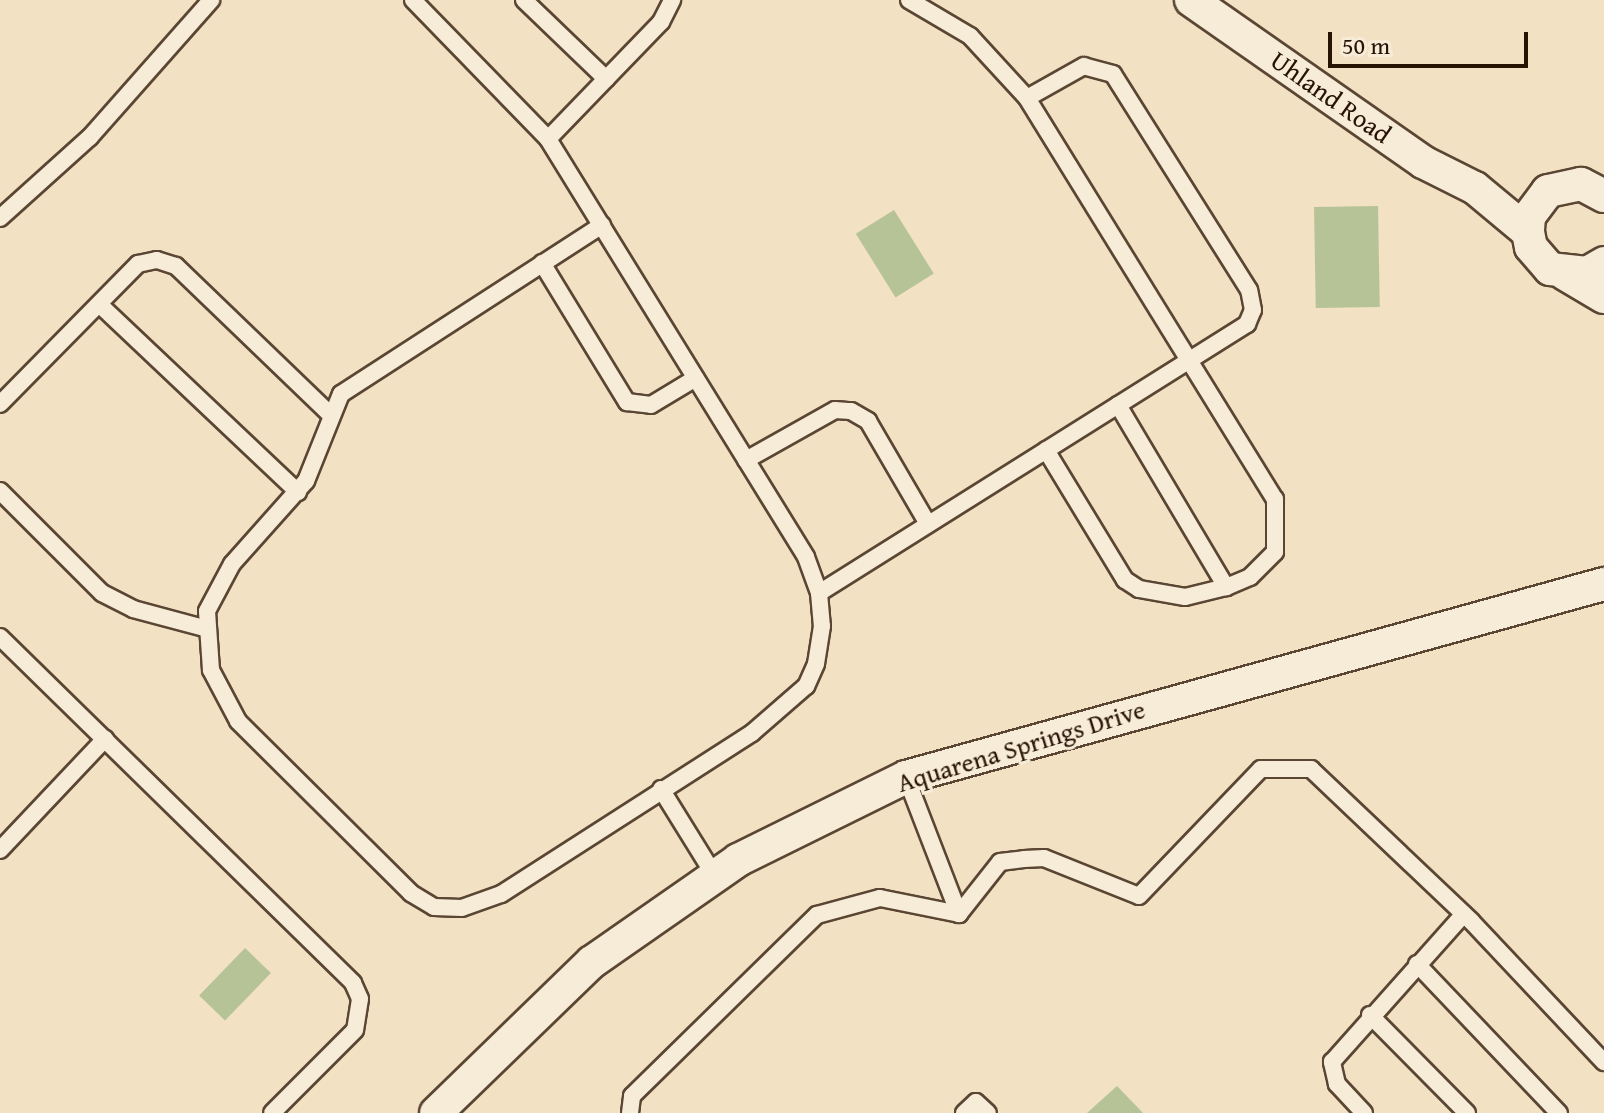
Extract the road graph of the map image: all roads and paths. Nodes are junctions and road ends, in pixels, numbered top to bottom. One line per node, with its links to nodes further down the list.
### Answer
1 (211, 0): 13 (lane)
2 (413, 0): 9 (lane)
3 (524, 0): 7 (lane)
4 (672, 0): 7 (lane)
5 (909, 0): 8 (lane)
6 (1191, 0): 10 (street, Uhland Road)
7 (606, 79): 9 (lane)
8 (1027, 98): 21 (lane); 21 (lane)
9 (548, 139): 14 (lane)
10 (1475, 188): 11 (street, Uhland Road); 15 (street, Uhland Road)
11 (1548, 191): 12 (street, Uhland Road); 15 (street)
12 (1604, 196)
13 (0, 218)
14 (602, 225): 16 (lane); 22 (lane)
15 (1528, 232): 18 (street, Uhland Road)
16 (542, 263): 22 (lane); 25 (lane)
17 (1604, 263): 18 (street)
18 (1565, 274): 19 (street, Uhland Road)
19 (1604, 297)
20 (99, 304): 23 (lane); 25 (lane); 29 (lane)
21 (1190, 361): 24 (lane); 32 (lane)
22 (696, 378): 27 (lane)
23 (0, 404)
24 (1118, 405): 26 (lane); 32 (lane)
25 (330, 414): 29 (lane)
26 (1046, 450): 30 (lane); 32 (lane)
27 (746, 460): 30 (lane); 33 (lane)
28 (0, 491): 34 (lane)
29 (298, 492): 34 (lane)
30 (928, 524): 33 (lane)
31 (1604, 584): 37 (street, Aquarena Springs Drive)
32 (1226, 587)
33 (819, 593): 38 (lane)
34 (204, 628): 38 (lane)
35 (0, 637): 36 (lane)
36 (105, 739): 39 (lane); 47 (lane)
37 (906, 777): 40 (street, Aquarena Springs Drive); 41 (lane)
38 (661, 789): 40 (lane)
39 (0, 850)
40 (715, 876): 46 (street, Aquarena Springs Drive)
41 (959, 914): 42 (lane); 48 (lane)
42 (1464, 914): 43 (lane); 45 (lane)
43 (1417, 964): 44 (lane); 53 (lane)
44 (1370, 1015): 51 (lane); 52 (lane)
45 (1604, 1062)
46 (452, 1108)
47 (272, 1113)
48 (630, 1113)
49 (964, 1113): 50 (lane)
50 (988, 1113)
51 (1364, 1113)
52 (1467, 1113)
53 (1559, 1113)

